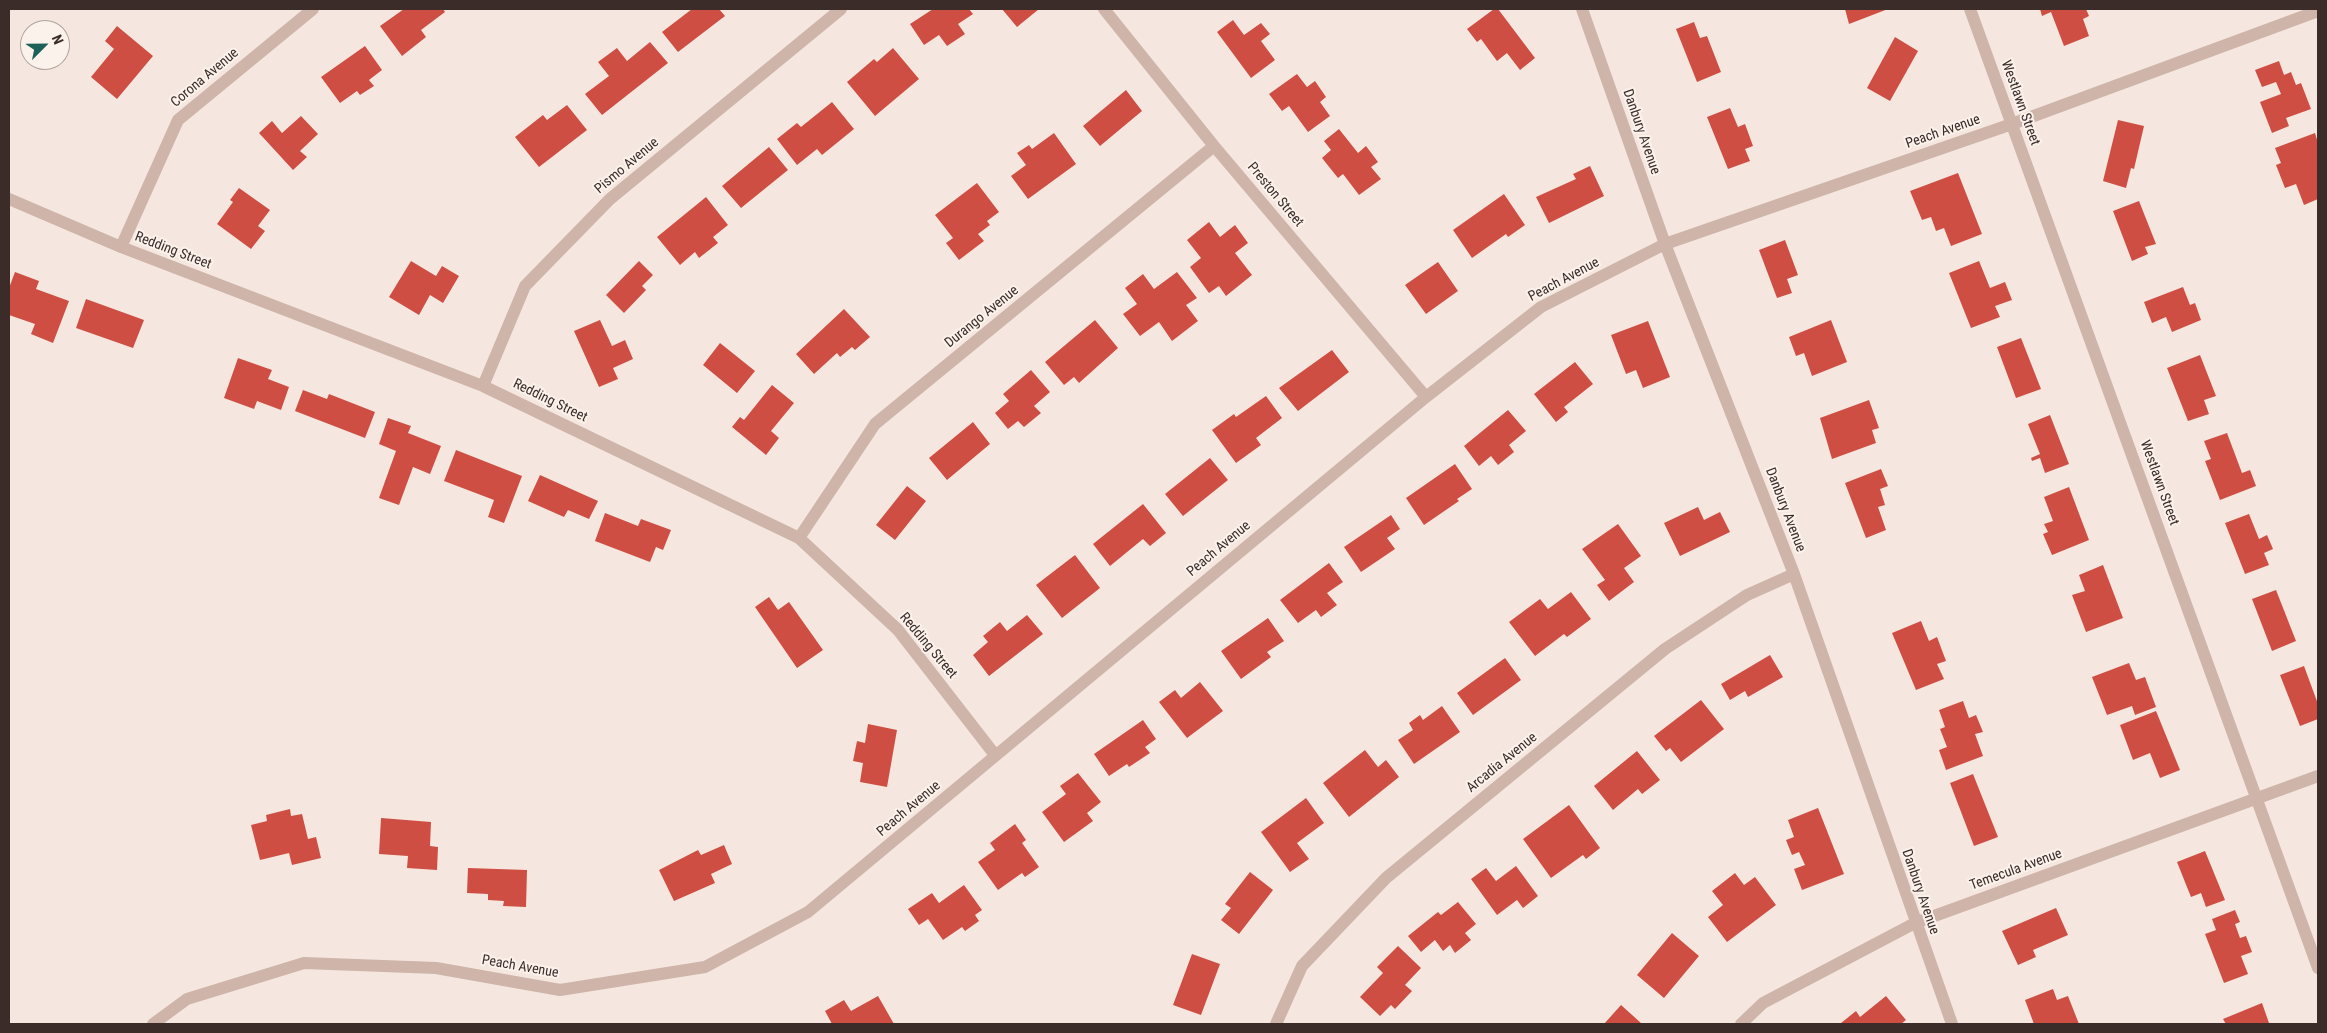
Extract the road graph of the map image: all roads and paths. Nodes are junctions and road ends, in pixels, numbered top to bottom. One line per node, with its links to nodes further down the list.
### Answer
1 (313, 9): 11 (street, Corona Avenue)
2 (841, 9): 12 (street, Pismo Avenue)
3 (1104, 9): 8 (street, Preston Street)
4 (1582, 9): 10 (street, Danbury Avenue)
5 (1970, 9): 7 (street, Westlawn Street)
6 (2318, 11): 7 (street, Peach Avenue)
7 (2012, 124): 10 (street, Peach Avenue); 18 (street, Westlawn Street)
8 (1214, 146): 13 (street, Preston Street); 14 (street, Durango Avenue)
9 (9, 199): 11 (street, Redding Street)
10 (1665, 244): 13 (street, Peach Avenue); 15 (street, Danbury Avenue)
11 (122, 247): 12 (street, Redding Street)
12 (483, 386): 14 (street, Redding Street)
13 (1426, 397): 16 (street, Peach Avenue)
14 (799, 538): 16 (street, Redding Street)
15 (1794, 574): 19 (street, Danbury Avenue); 22 (street, Arcadia Avenue)
16 (995, 755): 21 (street, Peach Avenue)
17 (2318, 776): 18 (street, Temecula Avenue)
18 (2257, 797): 19 (street, Temecula Avenue); 20 (street, Westlawn Street)
19 (1915, 924): 23 (street, Temecula Avenue); 24 (street, Danbury Avenue)
20 (2318, 968)
21 (153, 1024)
22 (1276, 1024)
23 (1741, 1024)
24 (1952, 1024)

